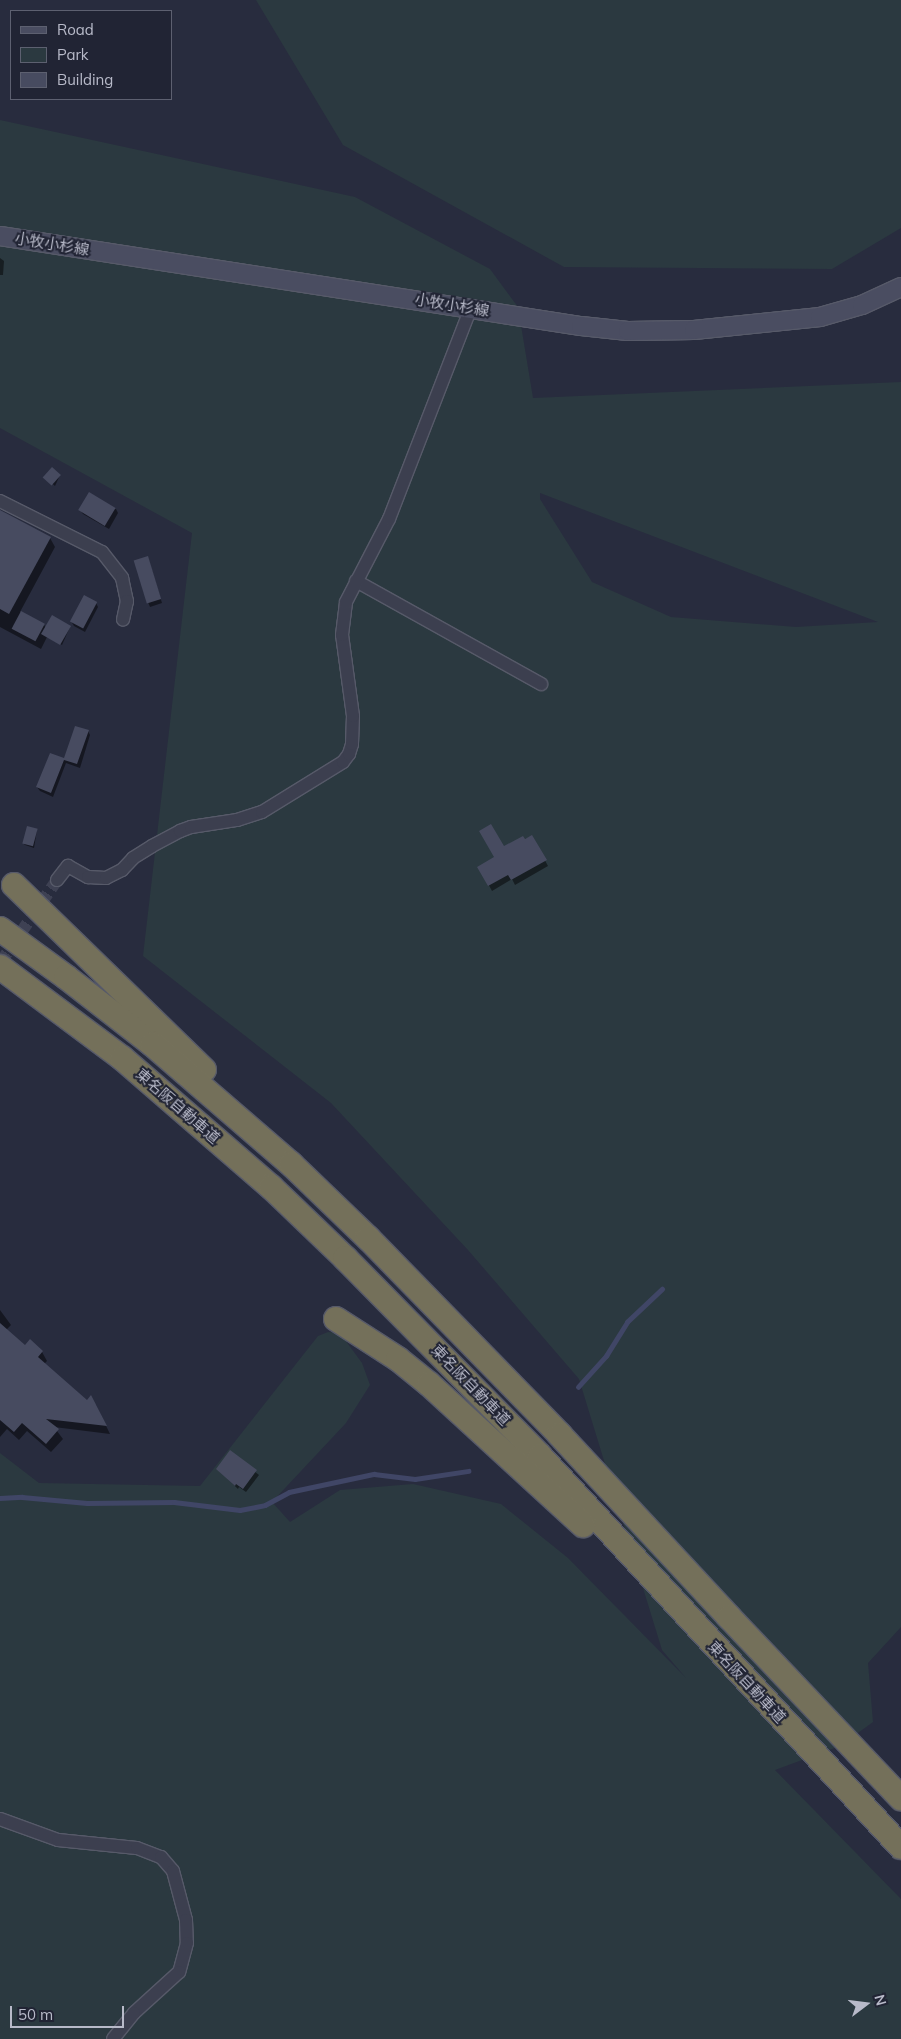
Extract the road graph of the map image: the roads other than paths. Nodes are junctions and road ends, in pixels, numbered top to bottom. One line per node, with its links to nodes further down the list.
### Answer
1 (0, 236): 3 (main road, 小牧小杉線)
2 (901, 287): 3 (main road, 小牧小杉線)
3 (471, 308): 5 (street)
4 (0, 501): 6 (street)
5 (356, 581): 7 (street); 8 (street)
6 (123, 620)
7 (541, 684)
8 (57, 880)
9 (14, 885): 12 (highway)
10 (0, 929): 12 (highway, 東名阪自動車道)
11 (0, 967): 14 (highway, 東名阪自動車道)
12 (368, 1238): 15 (highway, 東名阪自動車道)
13 (336, 1319): 14 (highway)
14 (704, 1636): 17 (highway, 東名阪自動車道)
15 (901, 1798)
16 (0, 1818): 18 (street)
17 (901, 1848)
18 (113, 2039)

